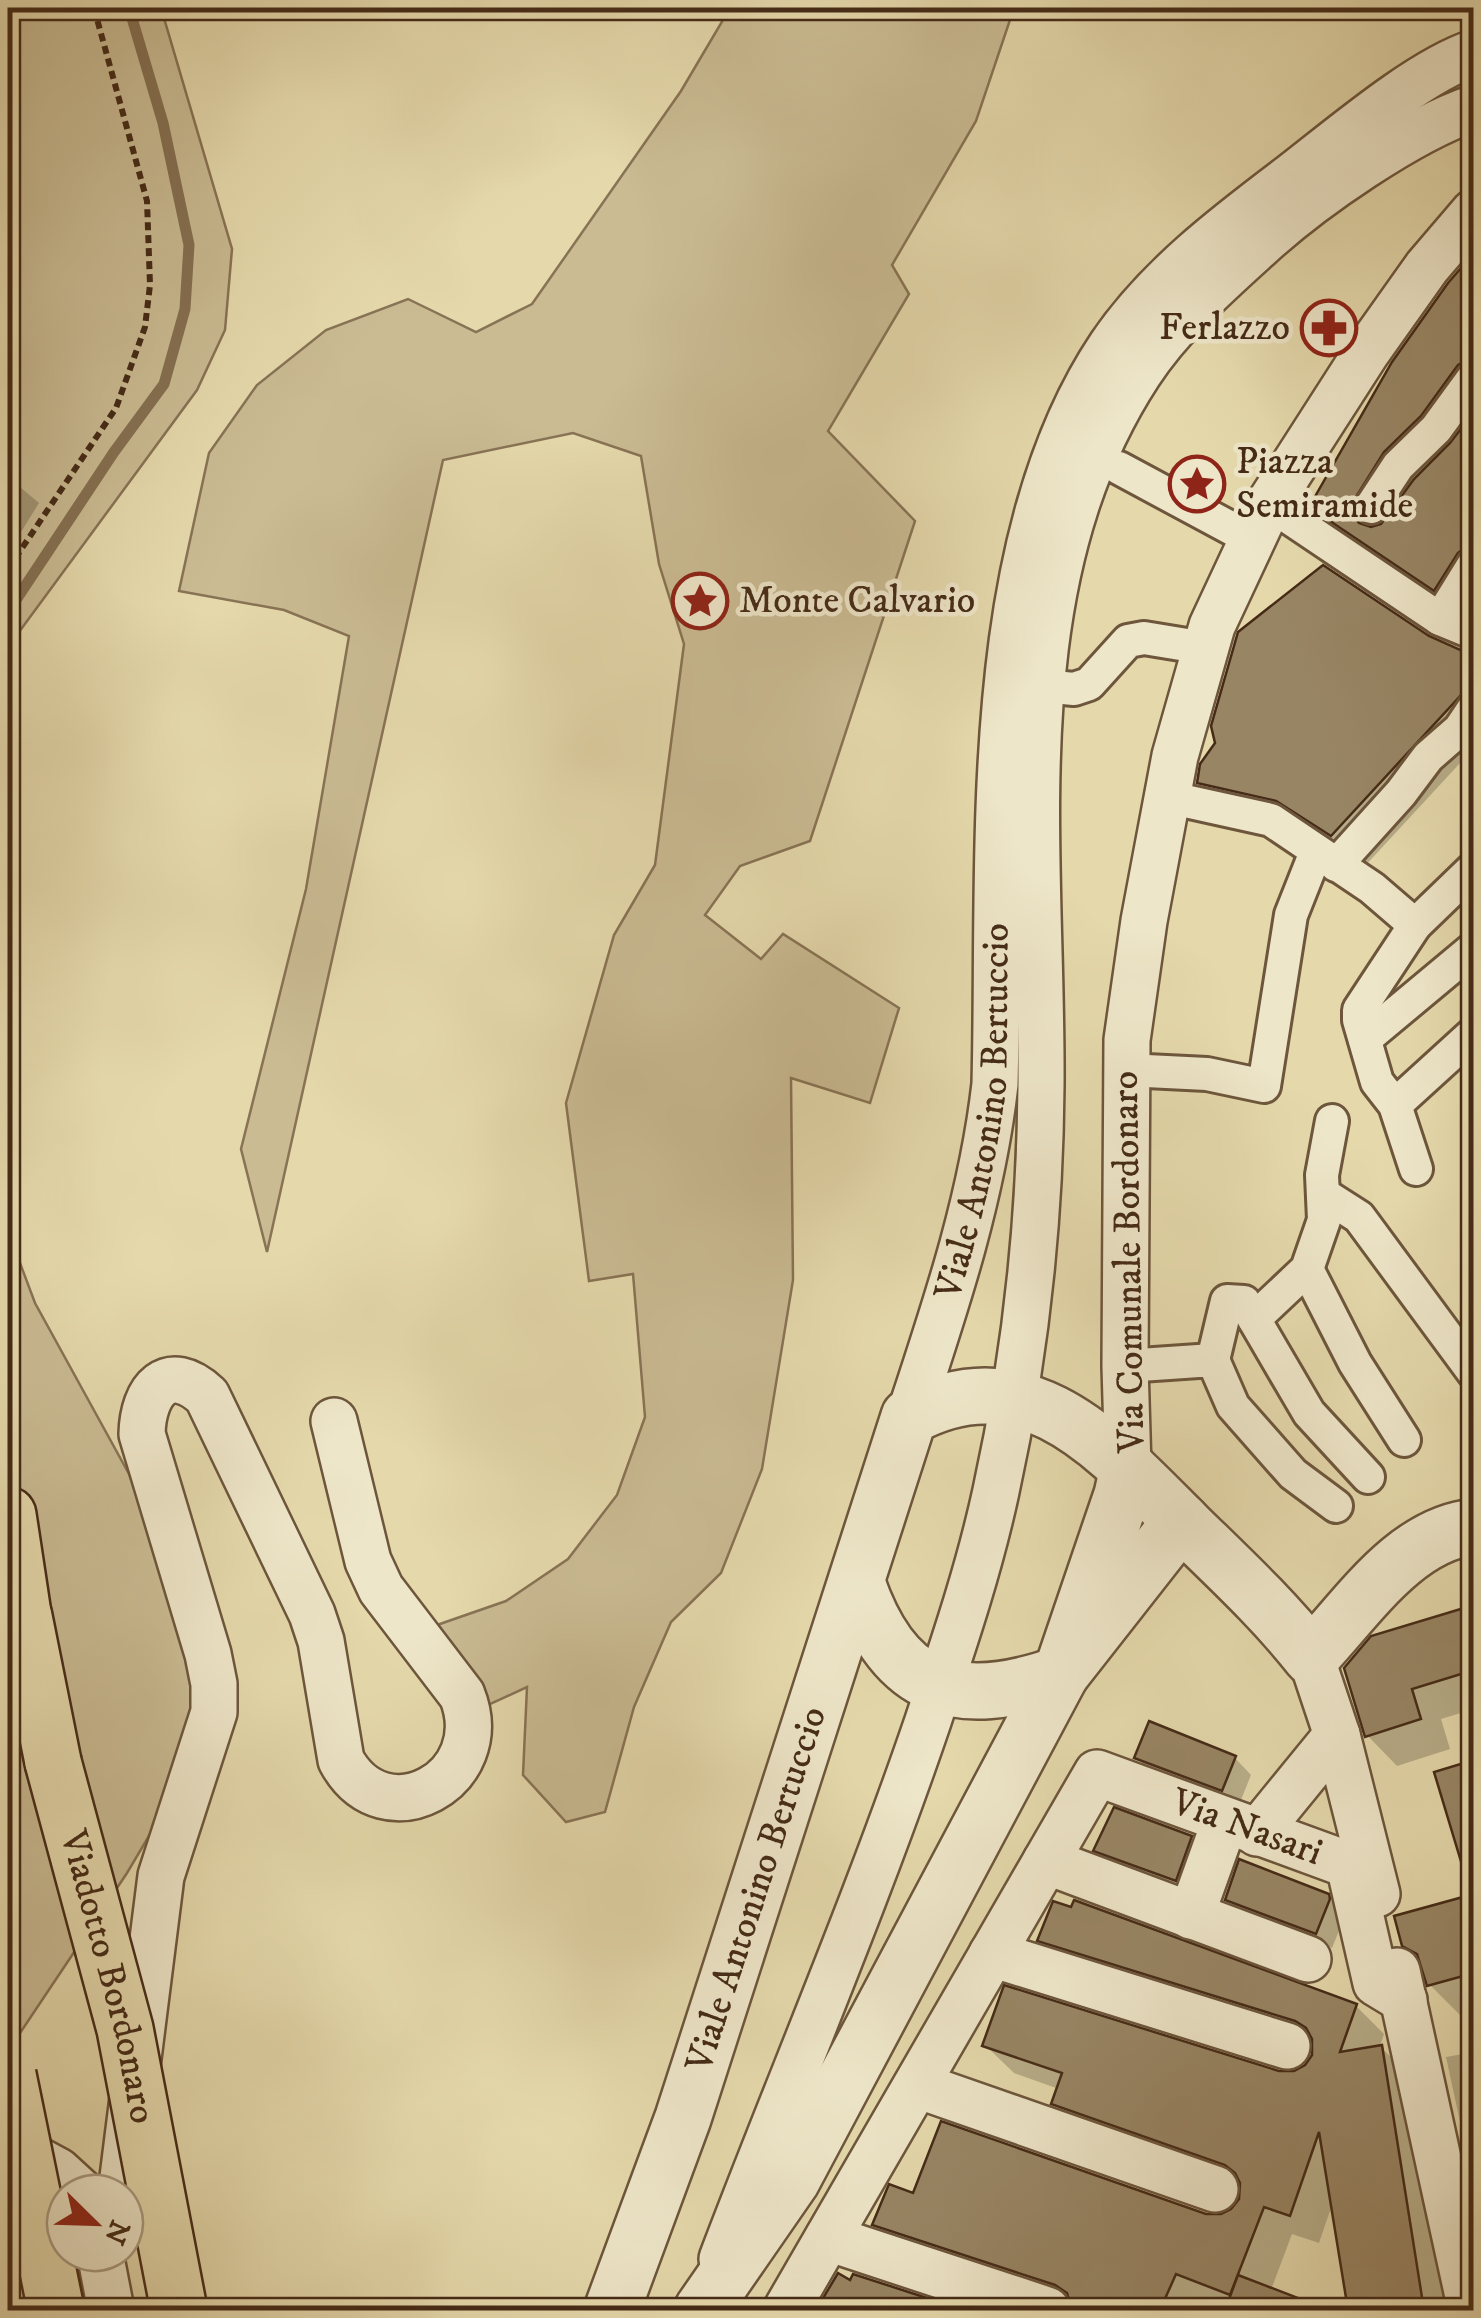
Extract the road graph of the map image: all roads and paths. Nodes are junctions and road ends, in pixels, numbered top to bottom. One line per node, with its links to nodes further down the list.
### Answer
1 (94, 8): 10 (path)
2 (1474, 53): 34 (street, Viale Antonino Bertuccio)
3 (1474, 108): 14 (street, Viale Antonino Bertuccio)
4 (1460, 232): 8 (street, Via Comunale Bordonaro)
5 (1474, 378): 7 (street)
6 (1118, 468): 8 (street)
7 (1371, 507)
8 (1260, 521): 11 (street); 13 (street, Via Comunale Bordonaro)
9 (1474, 564): 11 (street)
10 (8, 569)
11 (1440, 620): 12 (street)
12 (1474, 633)
13 (1205, 648): 14 (street); 16 (street, Via Comunale Bordonaro)
14 (1043, 686): 33 (street, Viale Antonino Bertuccio)
15 (1474, 708): 17 (street)
16 (1167, 796): 17 (street); 23 (street, Via Comunale Bordonaro)
17 (1326, 858): 19 (street); 23 (street)
18 (1474, 868): 19 (street)
19 (1415, 926): 22 (street)
20 (1474, 948): 22 (street)
21 (1474, 1032): 24 (street)
22 (1365, 1039): 24 (street)
23 (1126, 1070): 31 (street, Via Comunale Bordonaro)
24 (1396, 1106): 26 (street)
25 (1332, 1122): 27 (street)
26 (1416, 1169)
27 (1323, 1194): 28 (street); 32 (street)
28 (1307, 1270): 29 (street); 36 (street)
29 (1254, 1320): 30 (street); 38 (street)
30 (1213, 1360): 31 (street); 39 (street)
31 (1125, 1366): 37 (street, Via Comunale Bordonaro)
32 (1474, 1373)
33 (1013, 1399): 34 (street); 37 (street); 47 (street, Viale Antonino Bertuccio)
34 (910, 1417): 43 (street, Viale Antonino Bertuccio)
35 (334, 1420): 60 (street)
36 (1404, 1440)
37 (1128, 1468): 41 (street, Via Comunale Bordonaro); 46 (street)
38 (1368, 1477)
39 (1336, 1506)
40 (8, 1516): 44 (highway, Viadotto Bordonaro)
41 (1181, 1521): 45 (street, Via Comunale Bordonaro); 46 (street)
42 (1474, 1527): 45 (street)
43 (856, 1583): 47 (street); 65 (street, Viale Antonino Bertuccio)
44 (16, 1598): 64 (highway, Viadotto Bordonaro, bridge)
45 (1310, 1656): 48 (street, Via Comunale Bordonaro)
46 (1061, 1674): 47 (street); 66 (street)
47 (939, 1687): 66 (street, Viale Antonino Bertuccio)
48 (1337, 1735): 49 (street); 54 (street, Via Comunale Bordonaro)
49 (1241, 1827): 50 (street, Via Nasari); 51 (street); 54 (street, Via Nasari)
50 (1046, 1861): 51 (street); 52 (street, Via Nasari)
51 (1191, 1916): 53 (street)
52 (992, 1954): 55 (street); 57 (street, Via Nasari)
53 (1308, 1959)
54 (1404, 2000): 69 (street, Via Comunale Bordonaro)
55 (1287, 2046)
56 (8, 2074): 63 (highway, bridge)
57 (916, 2085): 61 (street); 62 (street, Via Nasari)
58 (8, 2144): 59 (street)
59 (60, 2173)
60 (123, 2173)
61 (1215, 2189)
62 (828, 2238): 67 (street, Via Nasari); 68 (street)
63 (56, 2310)
64 (179, 2310)
65 (612, 2310)
66 (702, 2310)
67 (786, 2310)
68 (1047, 2310)
69 (1471, 2310)

